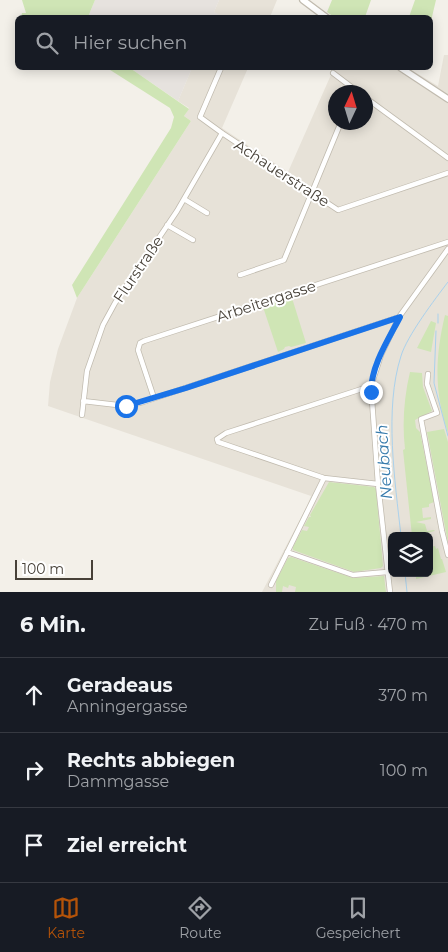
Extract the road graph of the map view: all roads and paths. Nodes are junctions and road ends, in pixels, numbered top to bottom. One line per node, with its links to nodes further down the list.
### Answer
1 (303, 0): 2 (street)
2 (323, 15)
3 (220, 70): 10 (street, Achauerstraße)
4 (404, 70): 7 (street)
5 (333, 73): 6 (street)
6 (347, 85)
7 (448, 99)
8 (373, 103): 11 (street)
9 (338, 130): 13 (street)
10 (222, 133): 13 (street, Achauerstraße); 14 (street, Flurstraße)
11 (448, 158)
12 (448, 173): 13 (street, Achauerstraße)
13 (311, 193): 20 (street)
14 (184, 199): 15 (street); 16 (street, Flurstraße)
15 (207, 212)
16 (167, 225): 17 (street); 25 (street, Flurstraße)
17 (193, 240)
18 (448, 242): 24 (street, Arbeitergasse)
19 (448, 249): 21 (street)
20 (240, 274)
21 (400, 317): 23 (street); 24 (street)
22 (428, 374): 30 (street)
23 (371, 386): 27 (street); 28 (street)
24 (154, 398): 25 (street)
25 (83, 401): 26 (street, Flurstraße)
26 (82, 415)
27 (324, 478): 28 (street); 29 (street)
28 (378, 484): 31 (street)
29 (287, 552): 31 (street); 32 (street)
30 (448, 555)
31 (387, 572): 33 (street)
32 (271, 585)
33 (390, 592)

